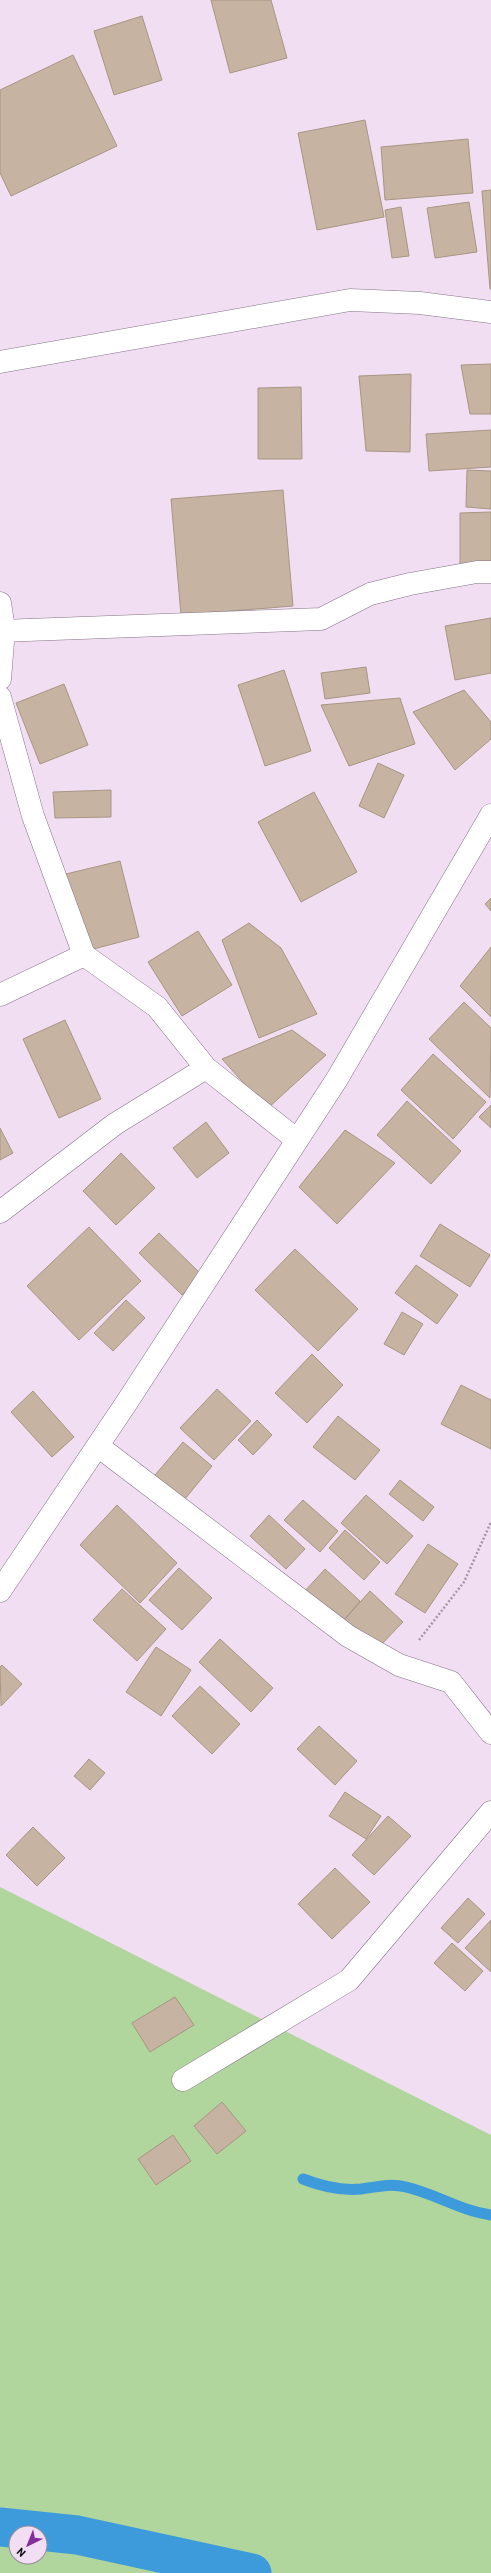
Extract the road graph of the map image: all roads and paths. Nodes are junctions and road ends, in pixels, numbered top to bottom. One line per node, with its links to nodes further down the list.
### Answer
1 (491, 312): 2 (street)
2 (0, 362)
3 (491, 572): 5 (street)
4 (0, 603): 5 (street)
5 (2, 630): 6 (street)
6 (0, 679)
7 (0, 697): 9 (street)
8 (491, 816): 12 (street)
9 (84, 955): 10 (street); 11 (street)
10 (0, 995)
11 (206, 1068): 12 (street); 13 (street)
12 (297, 1140): 14 (street)
13 (0, 1212)
14 (98, 1446): 16 (street); 17 (street)
15 (491, 1522): 17 (path)
16 (0, 1591)
17 (399, 1665): 18 (street)
18 (491, 1733)
19 (491, 1812): 20 (street)
20 (183, 2080)

